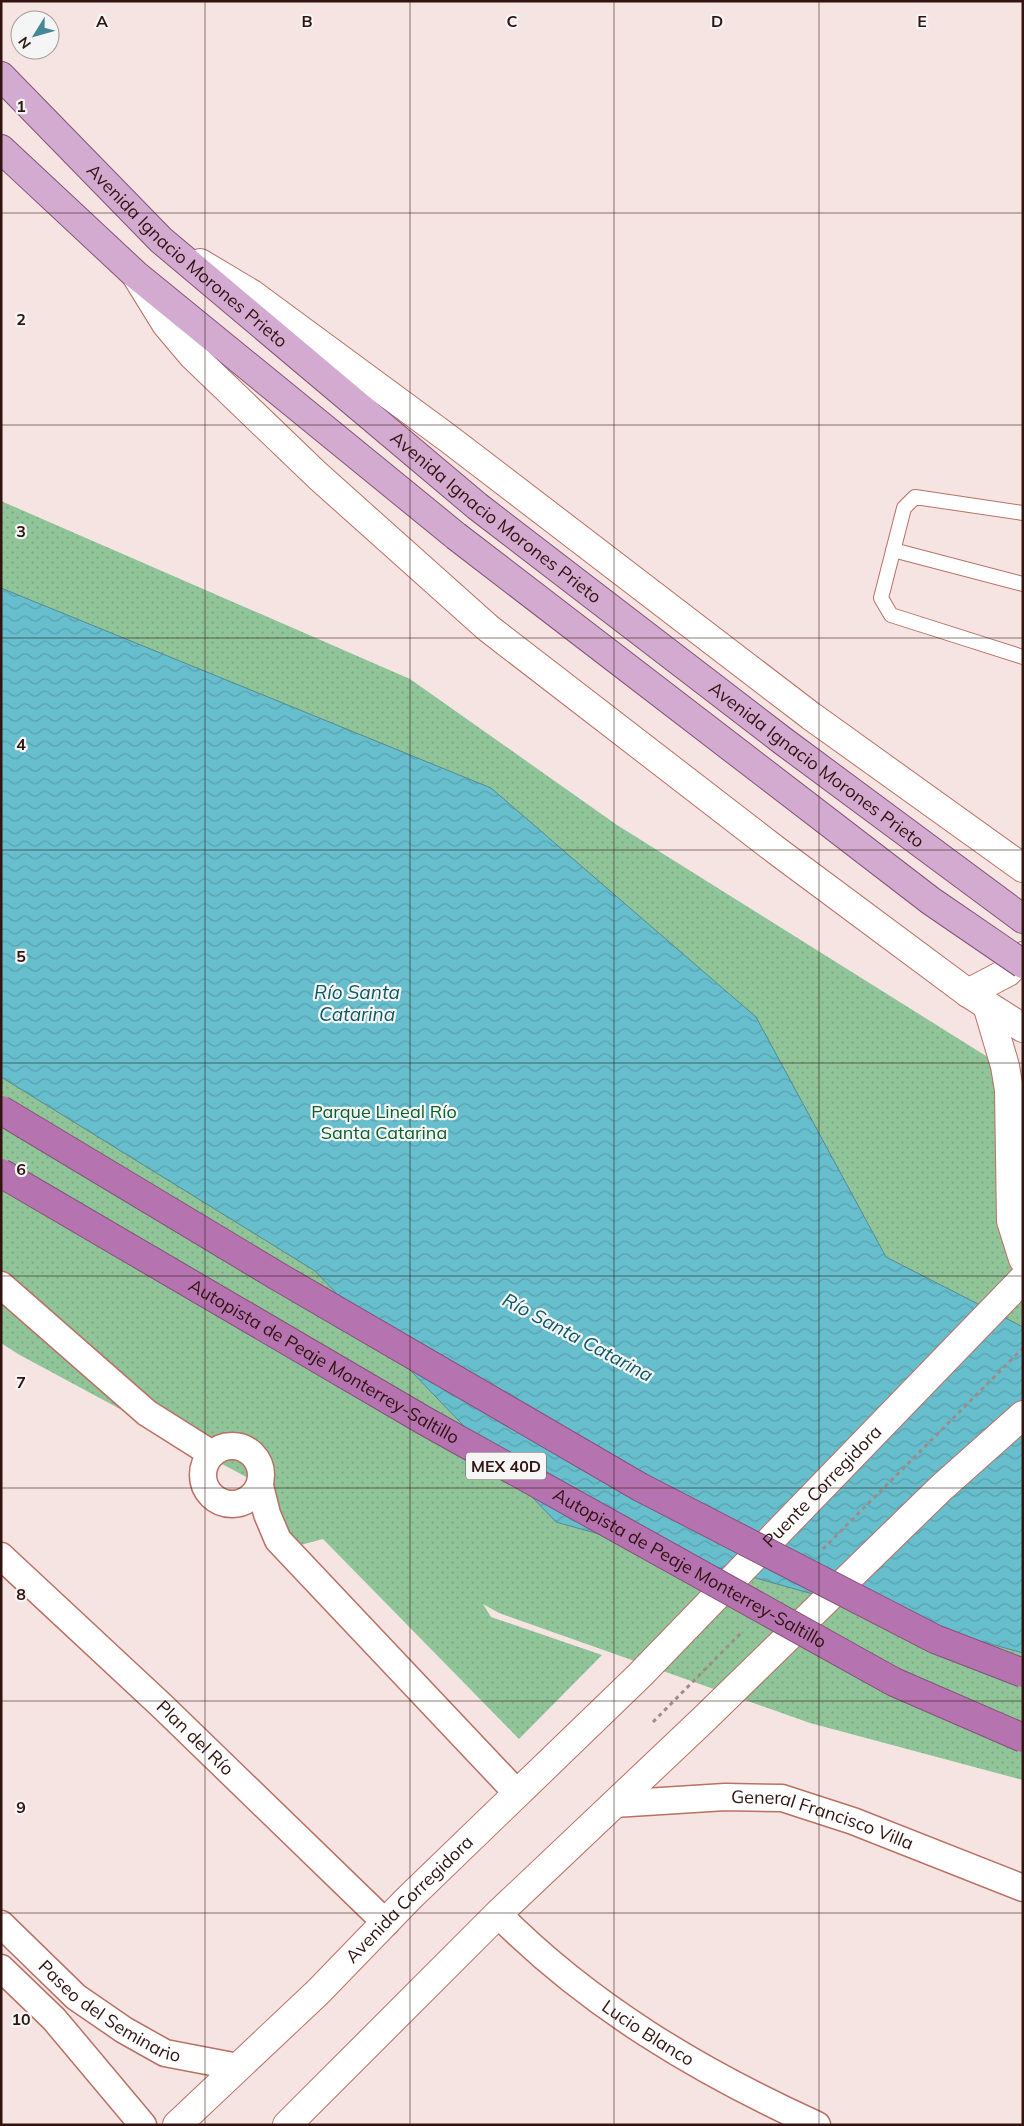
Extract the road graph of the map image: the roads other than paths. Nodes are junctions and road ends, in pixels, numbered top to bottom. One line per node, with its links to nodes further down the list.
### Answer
1 (1, 76): 3 (main road, Avenida Ignacio Morones Prieto)
2 (1, 149): 4 (main road, Avenida Ignacio Morones Prieto)
3 (161, 240): 9 (street); 10 (main road, Avenida Ignacio Morones Prieto)
4 (135, 274): 12 (main road, Avenida Ignacio Morones Prieto, bridge); 13 (street, Avenida Ignacio Morones Prieto)
5 (1023, 513): 6 (lane)
6 (893, 550): 7 (lane); 8 (lane)
7 (1023, 584)
8 (1023, 656)
9 (1021, 869)
10 (1023, 919)
11 (1023, 956): 13 (street)
12 (1023, 964)
13 (978, 999): 14 (street, Avenida Ignacio Morones Prieto); 17 (street)
14 (1023, 1028)
15 (1, 1110): 24 (highway, MEX 40D, bridge)
16 (1, 1173): 26 (highway, Autopista de Peaje Monterrey-Saltillo / MEX 40D, bridge)
17 (1023, 1259)
18 (1023, 1279): 25 (street, Puente Corregidora, bridge)
19 (1, 1285): 21 (street)
20 (1023, 1415): 28 (street, bridge)
21 (212, 1454): 22 (street); 22 (street)
22 (260, 1486): 27 (street)
23 (1, 1556): 31 (street, Plan del Río)
24 (1023, 1673)
25 (640, 1674): 27 (street, Avenida Corregidora)
26 (1023, 1738)
27 (516, 1793): 31 (street, Avenida Corregidora)
28 (614, 1804): 29 (street, General Francisco Villa); 30 (street)
29 (1023, 1888)
30 (498, 1914): 37 (street); 38 (street, Lucio Blanco)
31 (386, 1923): 34 (street, Avenida Corregidora)
32 (1, 1924): 34 (street, Paseo del Seminario)
33 (1, 1968): 35 (street, Paseo del Seminario)
34 (238, 2067): 36 (street, Avenida Corregidora)
35 (143, 2125)
36 (177, 2125)
37 (287, 2125)
38 (817, 2125)

